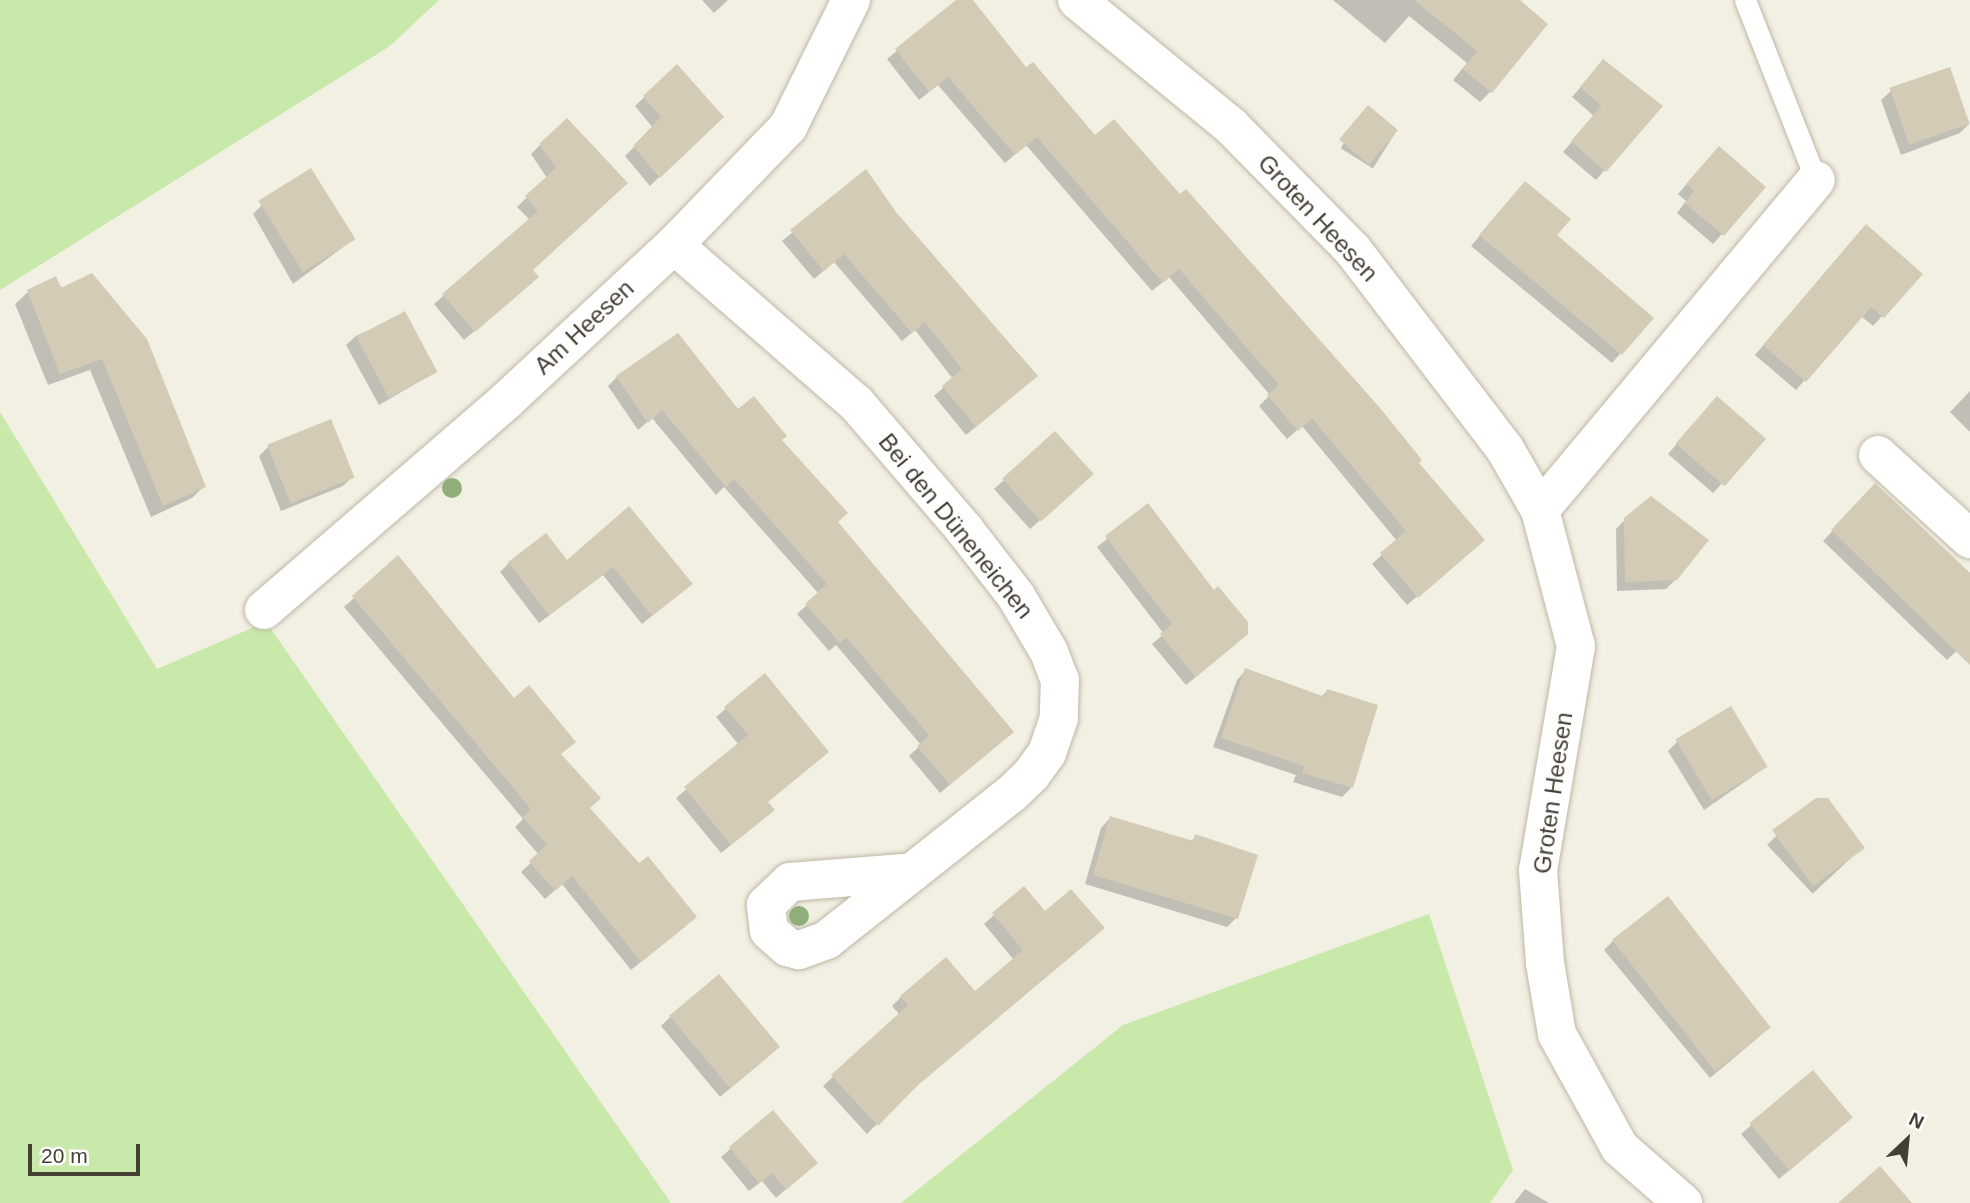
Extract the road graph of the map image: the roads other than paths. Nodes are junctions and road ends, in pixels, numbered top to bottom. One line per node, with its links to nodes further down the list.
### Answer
1 (851, 0): 5 (street, Am Heesen)
2 (1076, 0): 7 (street, Groten Heesen)
3 (1745, 0): 4 (lane)
4 (1816, 180): 7 (street)
5 (674, 245): 9 (street, Am Heesen); 10 (street, Bei den Düneneichen)
6 (1878, 454): 8 (street)
7 (1540, 510): 11 (street, Groten Heesen)
8 (1970, 540)
9 (264, 610)
10 (913, 872)
11 (1683, 1203)

